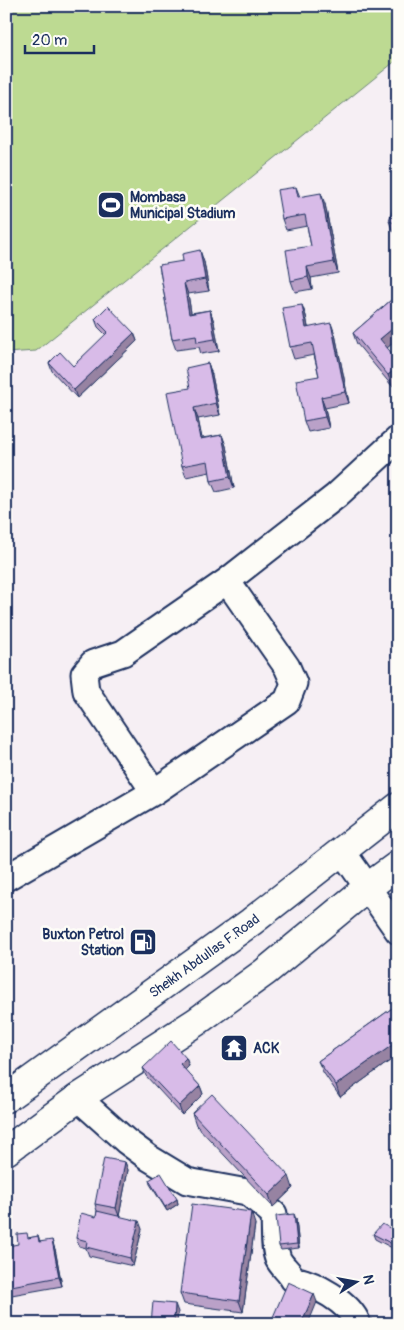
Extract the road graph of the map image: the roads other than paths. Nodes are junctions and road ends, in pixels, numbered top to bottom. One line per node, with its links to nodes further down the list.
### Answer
1 (398, 439): 2 (street)
2 (227, 581): 3 (street); 3 (street)
3 (154, 792): 7 (street)
4 (398, 807): 5 (main road, Sheikh Abdullas F.Road)
5 (342, 851): 8 (street); 10 (main road, Sheikh Abdullas F.Road)
6 (398, 865): 8 (main road)
7 (6, 878)
8 (368, 887): 9 (street); 11 (main road)
9 (398, 931)
10 (6, 1098)
11 (78, 1098): 12 (main road); 13 (street)
12 (6, 1151)
13 (358, 1324)

